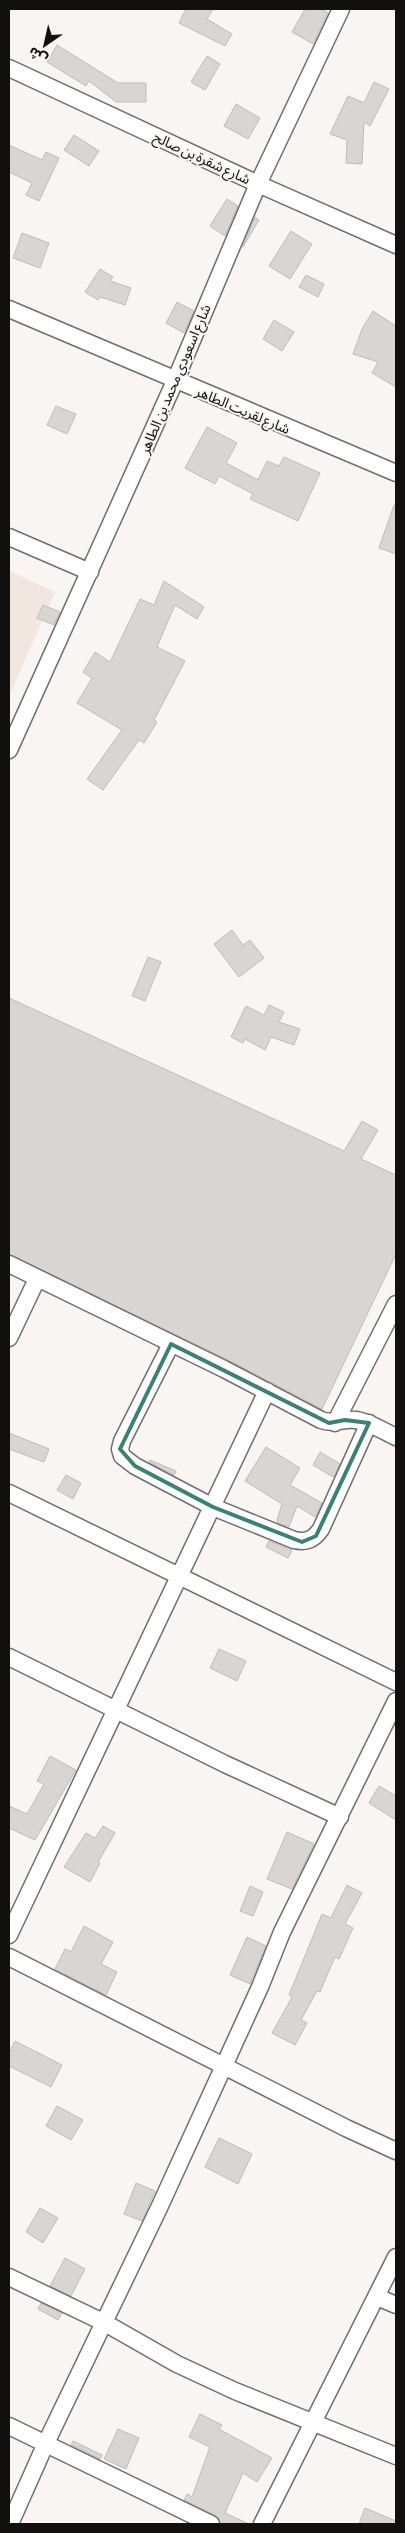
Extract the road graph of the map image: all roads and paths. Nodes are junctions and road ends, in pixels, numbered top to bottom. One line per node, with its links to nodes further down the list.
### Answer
1 (341, 9): 3 (street, شارع اسعودي محمد بن الطاهر)
2 (9, 68): 3 (street, شارع شقرة بن صالح)
3 (258, 184): 4 (street, شارع شقرة بن صالح); 6 (street, شارع اسعودي محمد بن الطاهر)
4 (396, 245)
5 (9, 309): 6 (street, شارع لقريت الطاهر)
6 (175, 381): 7 (street, شارع لقريت الطاهر); 9 (street, شارع اسعودي محمد بن الطاهر)
7 (396, 473)
8 (9, 537): 9 (street)
9 (90, 572): 10 (street, شارع اسعودي محمد بن الطاهر)
10 (9, 750)
11 (9, 1264): 12 (street)
12 (37, 1279): 14 (street); 15 (street)
13 (396, 1304): 17 (street)
14 (9, 1338)
15 (171, 1344): 16 (street); 21 (street)
16 (267, 1391): 17 (street); 21 (street)
17 (335, 1423): 18 (street)
18 (370, 1423): 19 (street); 21 (street)
19 (396, 1437)
20 (9, 1493): 22 (street)
21 (213, 1506): 22 (street)
22 (178, 1577): 24 (street); 26 (street)
23 (9, 1657): 26 (street)
24 (396, 1682)
25 (396, 1701): 27 (street)
26 (116, 1710): 27 (street); 28 (street)
27 (340, 1817): 30 (street)
28 (9, 1935)
29 (9, 1957): 30 (street)
30 (223, 2066): 31 (street); 36 (street)
31 (396, 2151)
32 (396, 2257): 34 (street)
33 (9, 2277): 36 (street)
34 (377, 2298): 35 (street); 37 (street)
35 (396, 2305)
36 (105, 2323): 37 (street); 39 (street)
37 (312, 2421): 40 (street); 43 (street)
38 (9, 2426): 39 (street)
39 (46, 2443): 41 (street); 42 (street)
40 (396, 2456)
41 (10, 2524)
42 (211, 2524)
43 (262, 2524)

